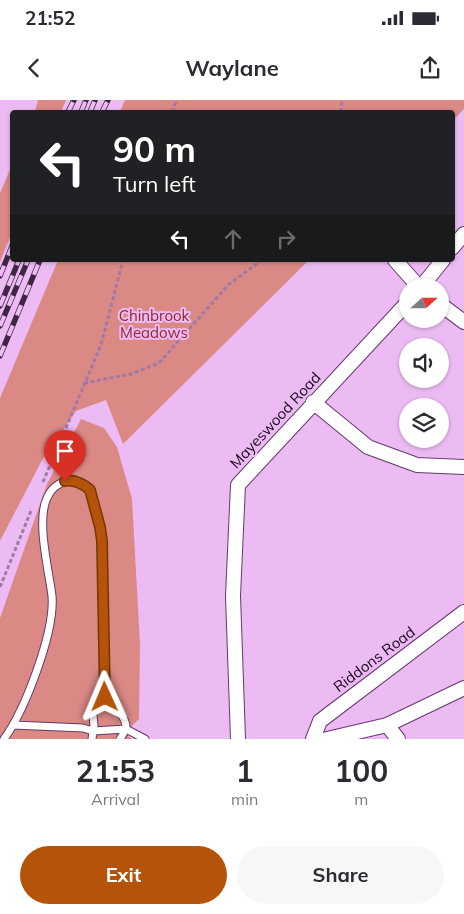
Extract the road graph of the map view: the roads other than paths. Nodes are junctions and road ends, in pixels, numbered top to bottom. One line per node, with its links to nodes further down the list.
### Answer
1 (464, 234): 2 (street)
2 (455, 244)
3 (397, 262): 5 (street)
4 (441, 262): 6 (street)
5 (411, 278)
6 (428, 278)
7 (399, 311): 10 (street, Mayeswood Road)
8 (449, 311): 9 (street)
9 (464, 322)
10 (313, 402): 11 (street); 23 (street, Mayeswood Road)
11 (464, 467)
12 (464, 612): 24 (street, Riddons Road)
13 (464, 688): 16 (street)
14 (105, 697): 15 (lane); 17 (lane); 18 (lane)
15 (13, 725): 18 (lane); 19 (lane)
16 (387, 725): 25 (street); 26 (street)
17 (126, 729): 18 (lane); 21 (lane); 22 (lane)
18 (93, 731): 20 (lane)
19 (4, 739)
20 (92, 739)
21 (120, 739)
22 (145, 739)
23 (238, 739)
24 (313, 739)
25 (326, 739)
26 (398, 739)

